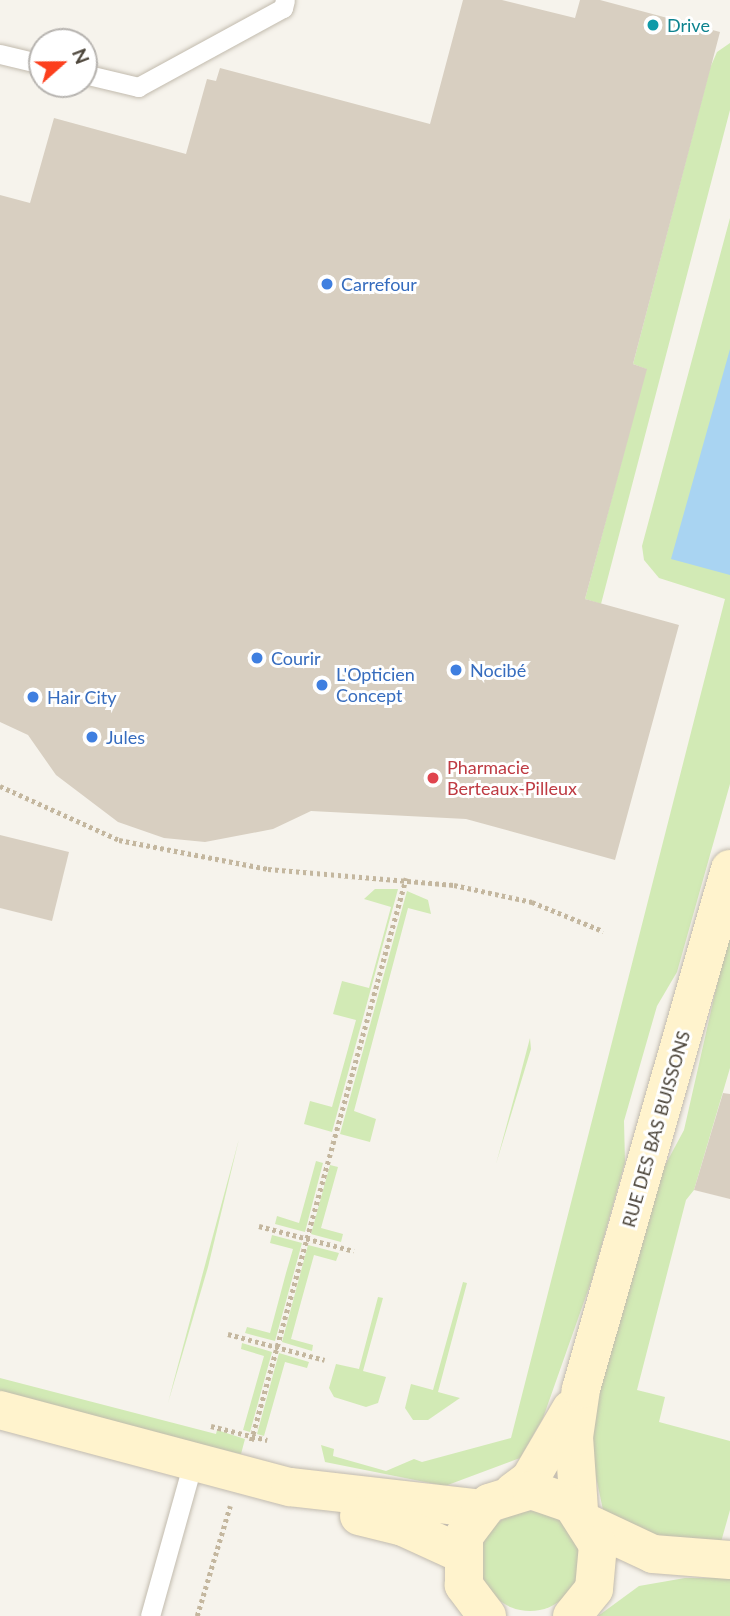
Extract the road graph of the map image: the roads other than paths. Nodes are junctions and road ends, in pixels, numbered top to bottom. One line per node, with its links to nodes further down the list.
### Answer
1 (285, 0): 4 (lane)
2 (0, 54): 3 (lane)
3 (28, 61)
4 (98, 77)
5 (730, 869): 6 (street, RUE DES BAS BUISSONS)
6 (581, 1389): 10 (street, RUE DES BAS BUISSONS); 11 (street, RUE DES BAS BUISSONS)
7 (0, 1410): 8 (street)
8 (193, 1462): 9 (street); 17 (lane)
9 (290, 1487): 10 (street); 12 (street)
10 (497, 1501): 11 (street); 12 (street, RUE DES BAS BUISSONS)
11 (584, 1517): 13 (street); 15 (street, RUE DES BAS BUISSONS)
12 (460, 1553): 16 (street)
13 (675, 1560): 14 (street); 15 (street)
14 (730, 1560)
15 (583, 1603)
16 (484, 1615)
17 (150, 1616)

